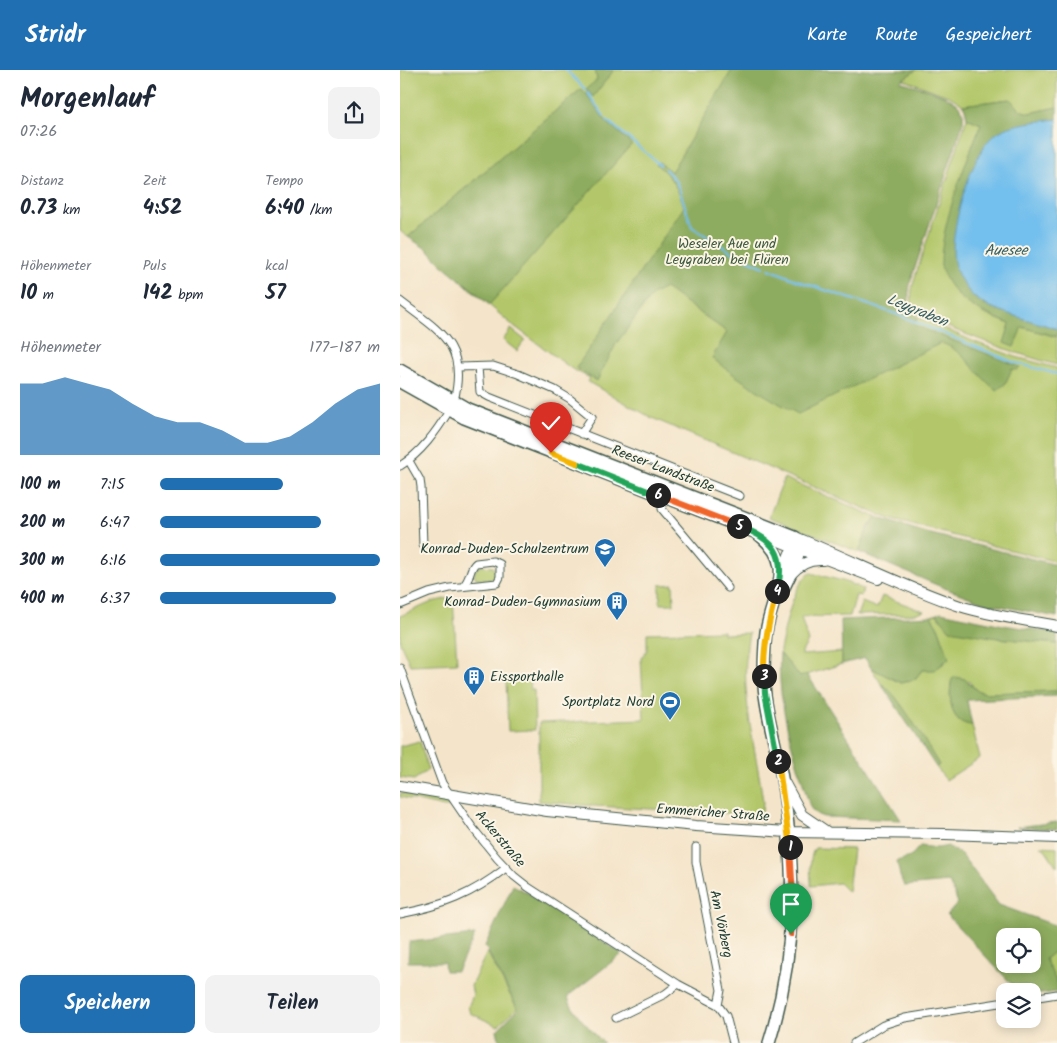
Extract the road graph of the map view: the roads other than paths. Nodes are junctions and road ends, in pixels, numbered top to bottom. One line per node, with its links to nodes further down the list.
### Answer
1 (400, 301): 2 (street)
2 (459, 367): 3 (street); 6 (street)
3 (478, 367): 7 (street); 7 (street)
4 (400, 370): 6 (main road, Reeser Landstraße)
5 (400, 382): 6 (main road, Reeser Landstraße)
6 (452, 406): 8 (street); 11 (main road, Reeser Landstraße); 13 (main road, Reeser Landstraße)
7 (581, 434): 10 (street)
8 (409, 461): 9 (street); 14 (street)
9 (400, 466)
10 (740, 496)
11 (665, 497): 12 (main road, Reeser Landstraße); 18 (street, Reeser Landstraße)
12 (757, 533): 13 (main road, Reeser Landstraße); 16 (main road)
13 (798, 543): 15 (main road, Reeser Landstraße); 16 (main road); 19 (main road, Reeser Landstraße)
14 (423, 545)
15 (830, 560): 16 (main road); 19 (main road, Reeser Landstraße)
16 (785, 575): 23 (main road)
17 (464, 585): 17 (street); 20 (street)
18 (728, 588)
19 (917, 590): 21 (main road, Reeser Landstraße)
20 (400, 605)
21 (1057, 626)
22 (400, 668): 25 (street, Ackerstraße)
23 (782, 778): 26 (main road); 27 (main road)
24 (400, 786): 25 (main road, Emmericher Straße)
25 (451, 794): 26 (main road, Emmericher Straße); 30 (street, Ackerstraße)
26 (788, 832): 27 (main road, Emmericher Straße); 39 (main road)
27 (828, 832): 28 (main road, Emmericher Straße)
28 (1057, 838)
29 (696, 847): 36 (street, Am Vörberg)
30 (506, 868): 31 (street); 32 (street, Ackerstraße)
31 (400, 914)
32 (678, 984): 36 (street, Ackerstraße); 37 (street)
33 (1057, 994): 34 (street)
34 (1041, 997)
35 (996, 1003): 40 (street)
36 (718, 1005): 38 (street)
37 (616, 1018)
38 (733, 1043)
39 (769, 1043)
40 (854, 1043)

